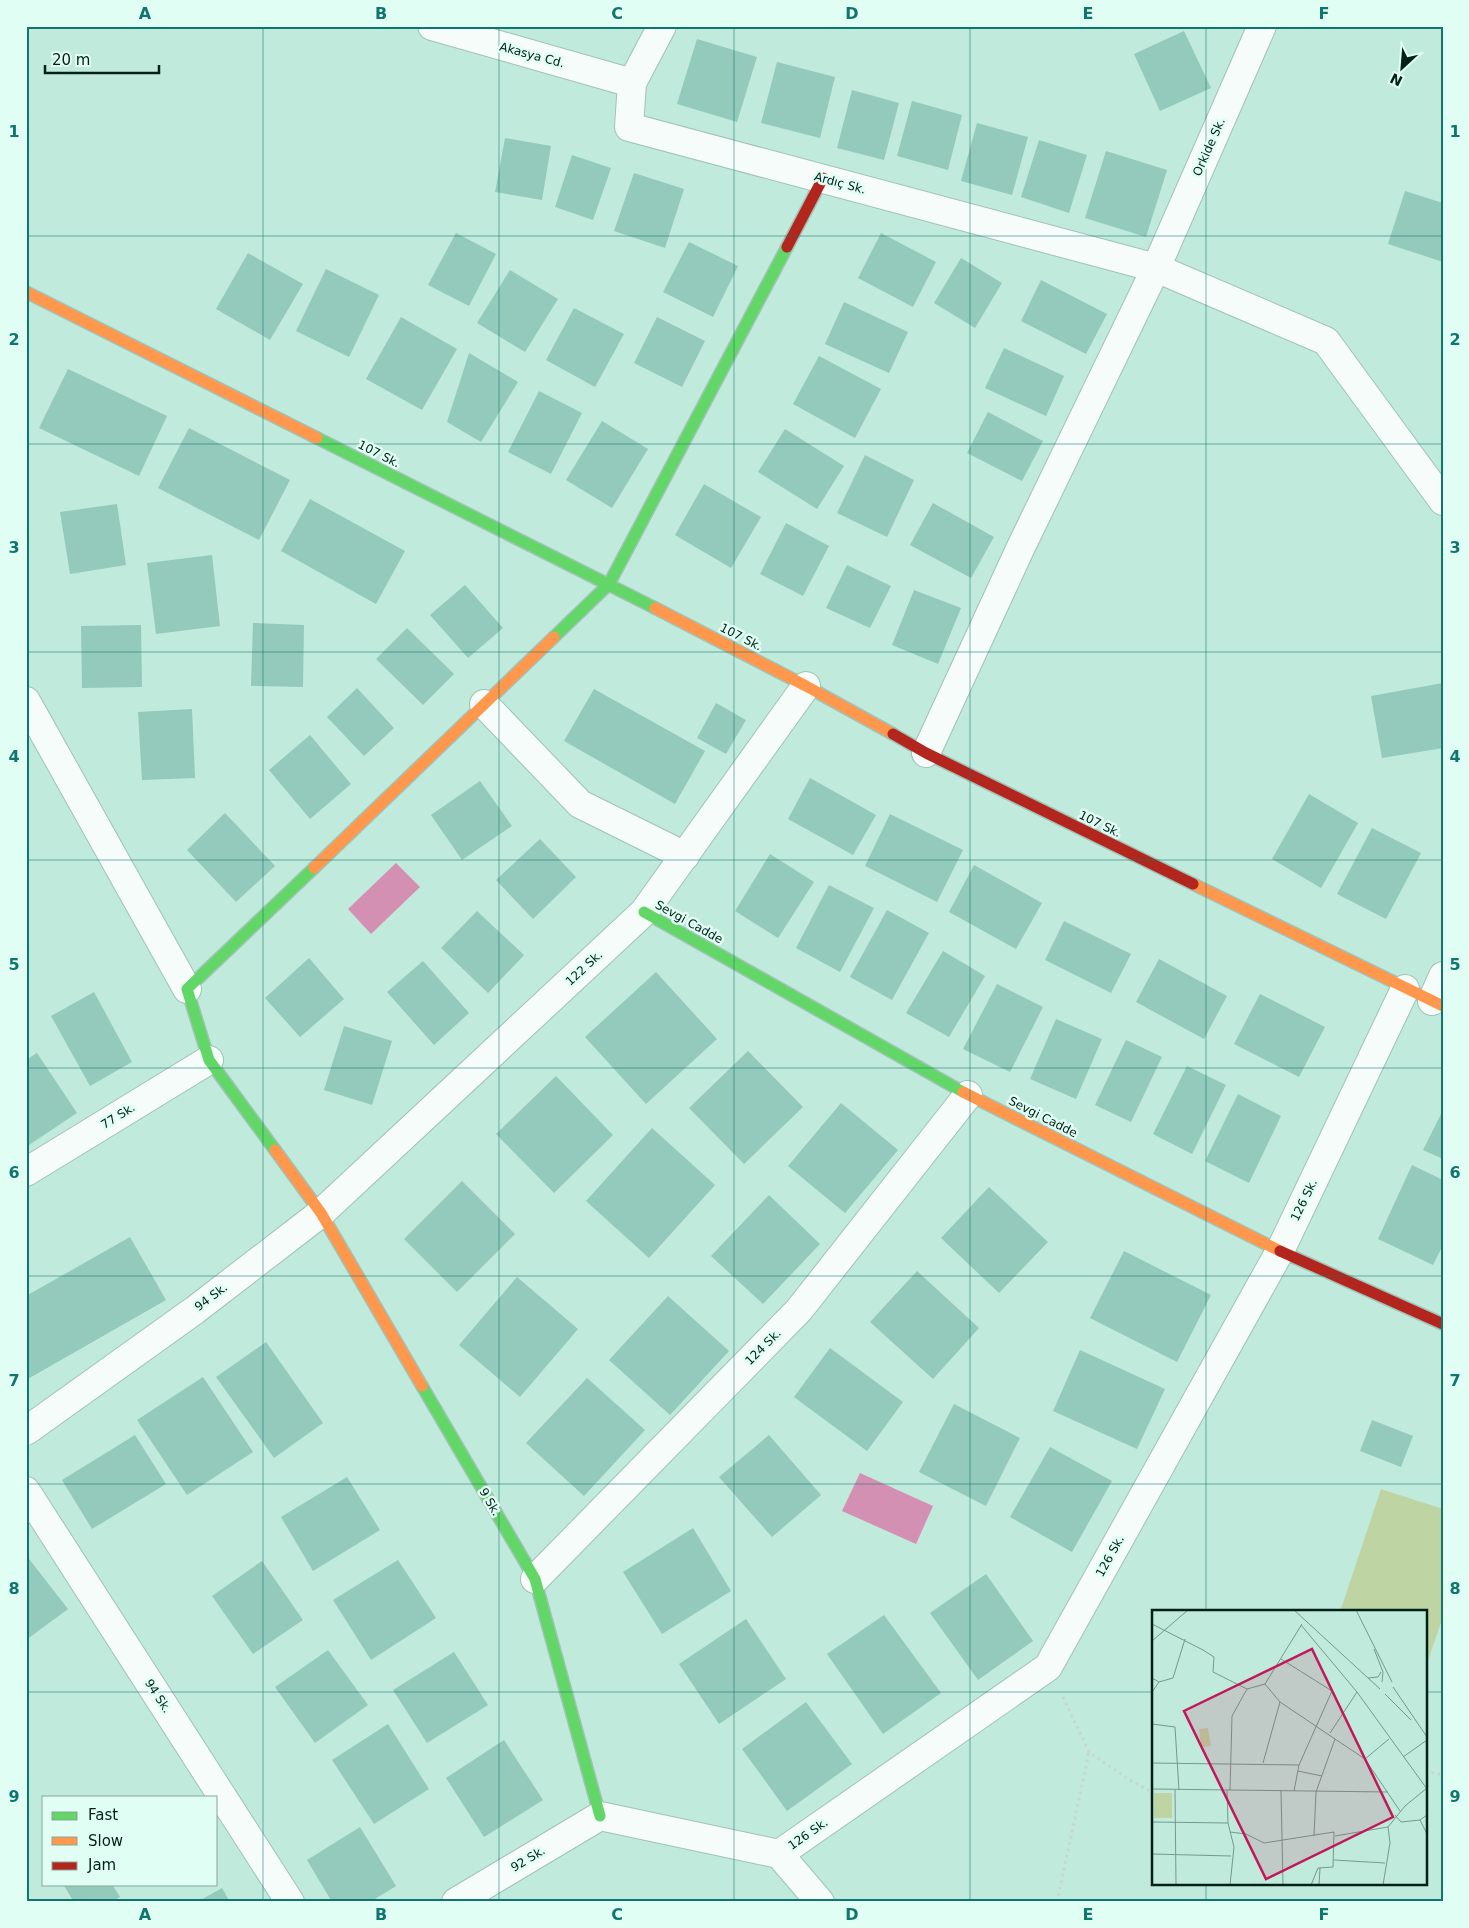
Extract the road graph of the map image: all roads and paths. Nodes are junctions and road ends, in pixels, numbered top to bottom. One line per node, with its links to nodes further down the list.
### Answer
1 (432, 26): 4 (street, Akasya Cd.)
2 (662, 26): 4 (street, Ardıç Sk.)
3 (1262, 26): 6 (street, Orkide Sk.)
4 (632, 83): 5 (street, Ardıç Sk.)
5 (823, 178): 6 (street, Ardıç Sk.); 9 (street)
6 (1156, 268): 8 (street, Ardıç Sk.); 13 (street, Orkide Sk.)
7 (26, 292): 9 (street, 107 Sk.)
8 (1443, 501)
9 (609, 584): 10 (street, 107 Sk.); 12 (street)
10 (806, 686): 13 (street, 107 Sk.); 14 (street, 122 Sk.)
11 (26, 701): 17 (street)
12 (484, 704): 14 (street); 17 (street)
13 (926, 753): 18 (street, 107 Sk.)
14 (684, 856): 15 (street, 122 Sk.)
15 (644, 912): 21 (street, Sevgi Cadde); 23 (street, 122 Sk.)
16 (1443, 976): 19 (street)
17 (187, 989): 20 (street, 9 Sk.)
18 (1405, 989): 19 (street, 107 Sk.); 24 (street, 126 Sk.)
19 (1437, 1003)
20 (209, 1060): 22 (street, 77 Sk.); 23 (street, 9 Sk.)
21 (968, 1095): 24 (street, Sevgi Cadde); 28 (street, 124 Sk.)
22 (26, 1172)
23 (321, 1213): 26 (street, 94 Sk.); 28 (street, 9 Sk.)
24 (1280, 1251): 25 (street, Sevgi Cadde); 29 (street, 126 Sk.)
25 (1443, 1324)
26 (26, 1431)
27 (26, 1491): 36 (street, 94 Sk.)
28 (535, 1579): 34 (street, 9 Sk.)
29 (1048, 1667): 30 (path); 35 (street, 126 Sk.)
30 (1089, 1752): 33 (path); 39 (path)
31 (1426, 1771): 32 (path)
32 (1443, 1775)
33 (1152, 1792)
34 (600, 1816): 35 (street, 126 Sk.); 37 (street, 92 Sk.)
35 (779, 1854): 38 (street)
36 (290, 1902)
37 (456, 1902)
38 (820, 1902)
39 (1057, 1902)

